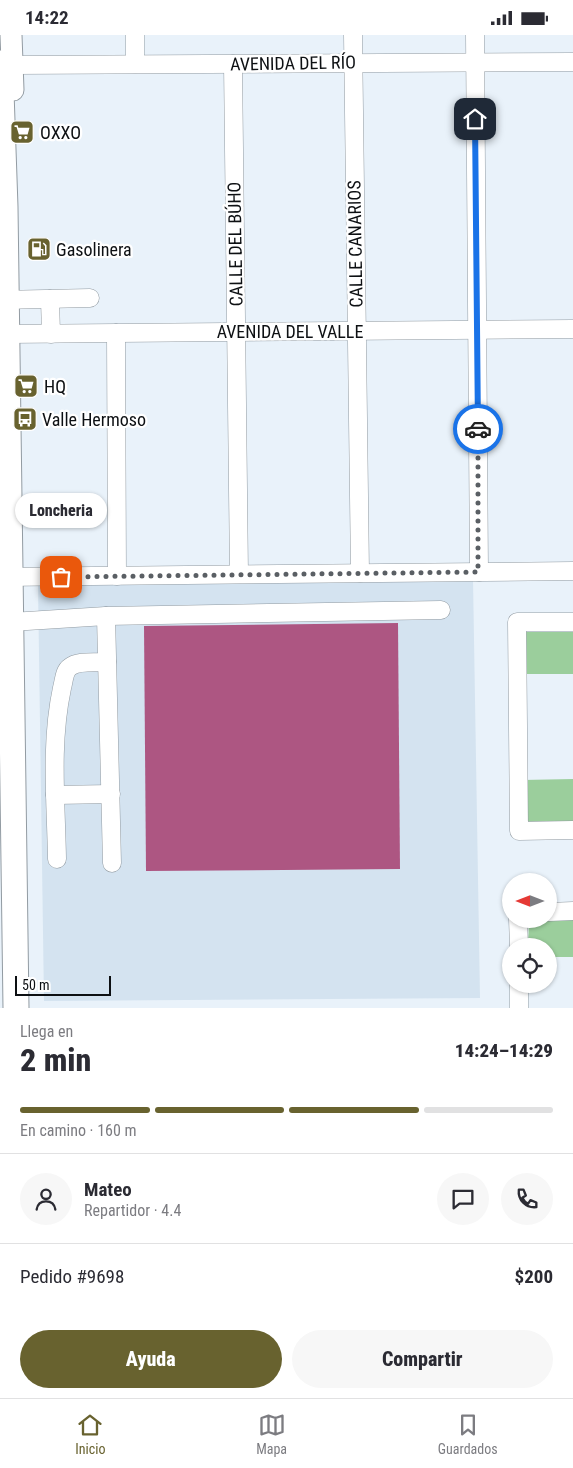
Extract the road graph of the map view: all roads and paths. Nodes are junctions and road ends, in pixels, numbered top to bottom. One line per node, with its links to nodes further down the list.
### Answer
1 (12, 35): 8 (main road)
2 (135, 35): 9 (street)
3 (353, 35): 6 (street, CALLE CANARIOS)
4 (475, 35): 5 (street)
5 (475, 61): 6 (street, AVENIDA DEL RÍO); 7 (street, AVENIDA DEL RÍO); 14 (street)
6 (353, 62): 10 (street, AVENIDA DEL RÍO); 16 (street, CALLE CANARIOS)
7 (573, 62)
8 (6, 64): 9 (street, AVENIDA DEL RÍO); 13 (highway)
9 (135, 64): 10 (street, AVENIDA DEL RÍO)
10 (233, 64): 17 (street, CALLE DEL BÚHO)
11 (90, 298): 12 (street)
12 (50, 299): 13 (street); 19 (street)
13 (3, 300): 20 (highway)
14 (477, 329): 15 (street, AVENIDA DEL VALLE); 16 (street, AVENIDA DEL VALLE); 22 (street)
15 (573, 329)
16 (356, 330): 17 (street, AVENIDA DEL VALLE); 23 (street, CALLE CANARIOS)
17 (236, 331): 18 (street, AVENIDA DEL VALLE); 24 (street, CALLE DEL BÚHO)
18 (116, 333): 19 (street, AVENIDA DEL VALLE); 25 (street)
19 (51, 334): 20 (street, AVENIDA DEL VALLE)
20 (6, 335): 26 (highway)
21 (573, 571): 22 (street)
22 (478, 572): 23 (street)
23 (360, 573): 24 (street)
24 (239, 574): 25 (street)
25 (117, 576): 26 (street)
26 (5, 577): 29 (highway)
27 (441, 610): 28 (street)
28 (106, 616): 29 (street); 31 (street)
29 (11, 622): 40 (highway)
30 (573, 622): 34 (street)
31 (107, 662): 32 (street); 33 (street)
32 (111, 794): 33 (street); 36 (street)
33 (55, 795): 35 (street)
34 (573, 830)
35 (57, 859)
36 (112, 863)
37 (573, 911): 38 (street)
38 (558, 912)
39 (519, 993): 41 (street)
40 (16, 1008)
41 (520, 1008)

